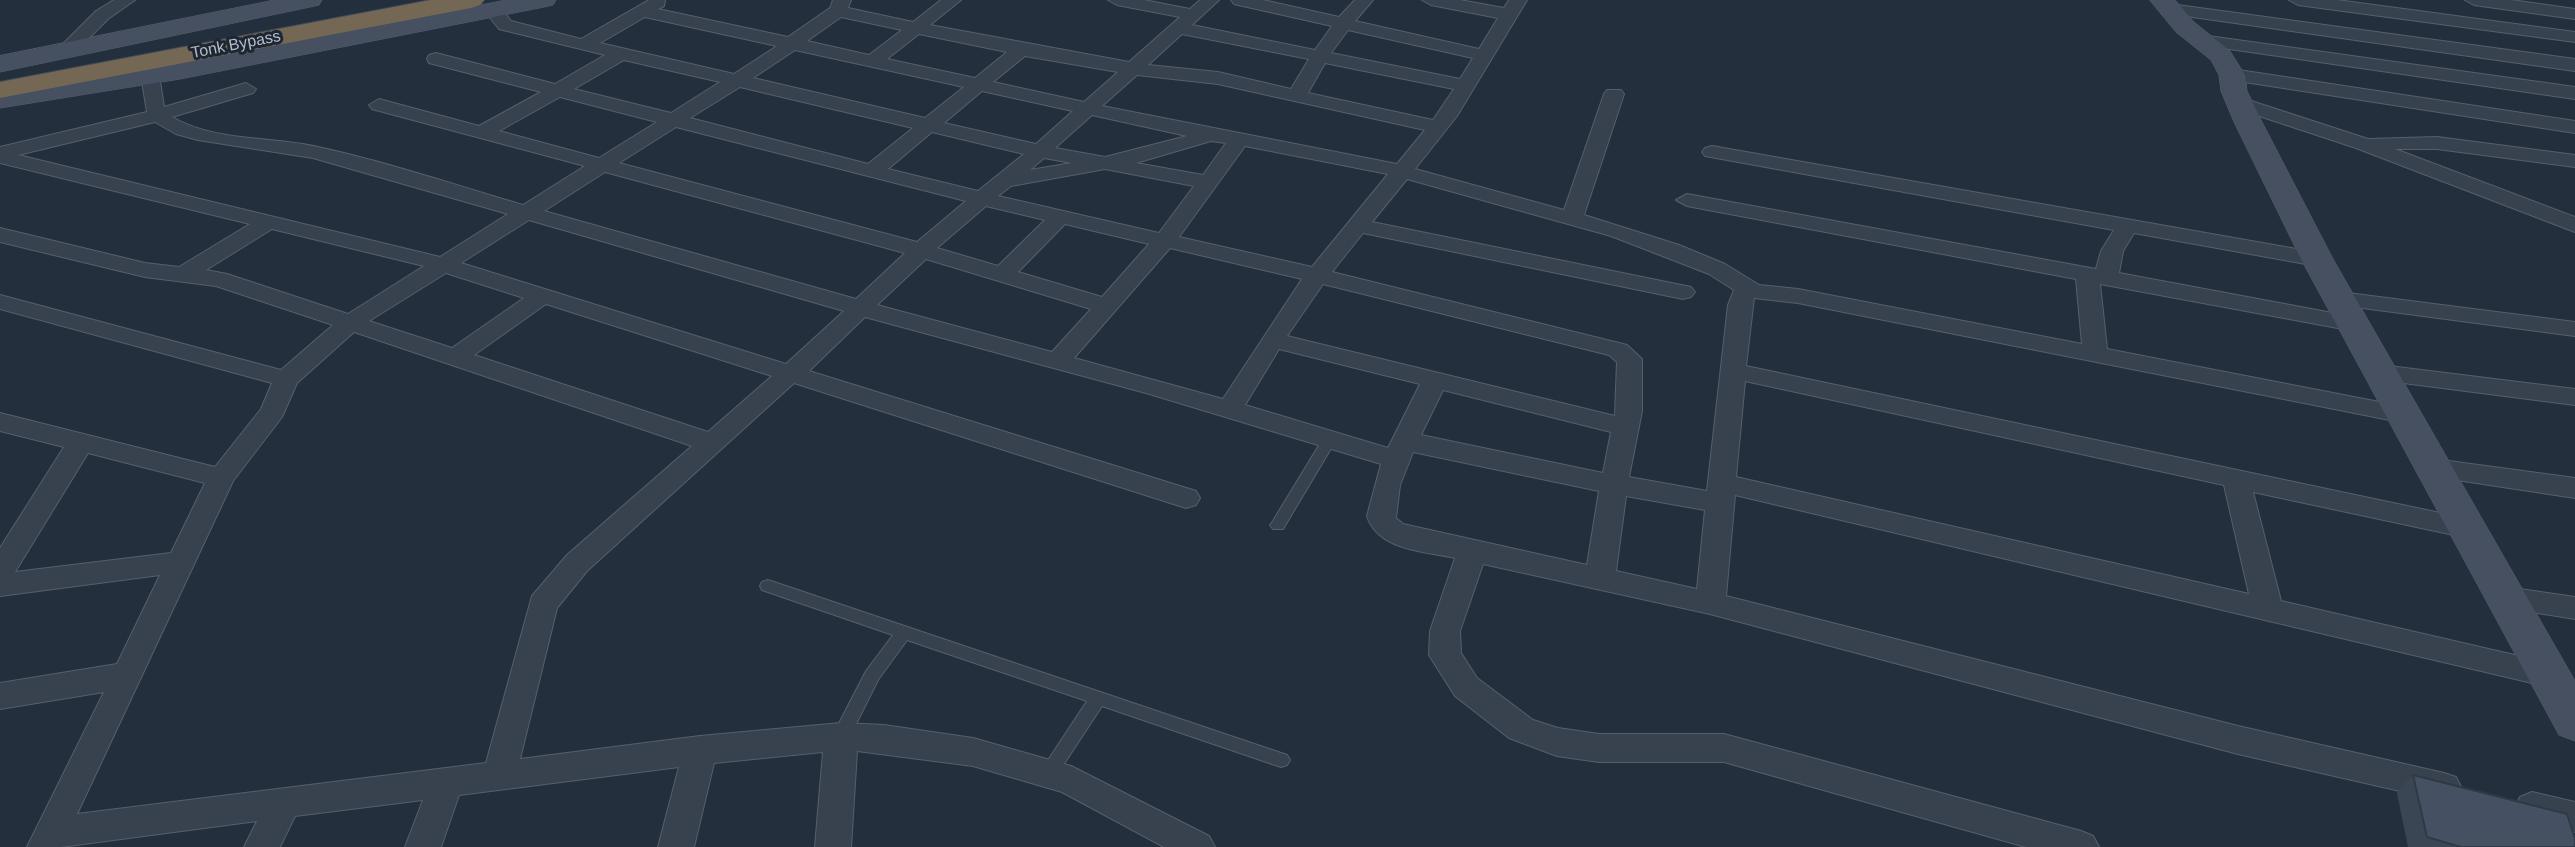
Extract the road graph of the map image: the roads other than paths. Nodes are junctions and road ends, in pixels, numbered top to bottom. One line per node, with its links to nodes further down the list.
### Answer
1 (127, 0): 30 (street)
2 (310, 0): 30 (street)
3 (398, 0): 43 (highway)
4 (544, 0): 15 (street)
5 (662, 0): 19 (street)
6 (952, 0): 24 (street)
7 (1117, 0): 20 (street)
8 (1240, 0): 23 (street)
9 (1364, 0): 23 (street)
10 (1431, 0): 18 (street)
11 (2257, 0): 22 (street)
12 (2298, 0): 14 (street)
13 (2474, 0): 21 (street)
14 (2360, 4): 25 (street); 26 (street)
15 (482, 5): 29 (street); 44 (street); 51 (highway, Tonk Bypass)
16 (840, 5): 24 (street); 28 (street)
17 (2166, 5): 22 (street); 27 (street)
18 (1513, 7): 34 (street)
19 (643, 11): 28 (street); 29 (street)
20 (1194, 14): 36 (street); 42 (street)
21 (2575, 14)
22 (2263, 21): 26 (street); 32 (street)
23 (1343, 22): 34 (street); 36 (street)
24 (915, 27): 31 (street); 38 (street)
25 (2568, 36): 35 (street)
26 (2374, 37): 40 (street); 41 (street)
27 (2201, 40): 32 (street); 50 (street)
28 (791, 44): 38 (street); 45 (street)
29 (583, 45): 33 (street)
30 (67, 50): 39 (street)
31 (1021, 50): 42 (street); 47 (street)
32 (2271, 50): 41 (street); 46 (street)
33 (621, 54): 45 (street); 52 (street)
34 (1482, 55): 48 (street)
35 (2575, 55)
36 (1317, 58): 48 (street); 55 (street)
37 (436, 59): 52 (street)
38 (872, 61): 47 (street)
39 (0, 64)
40 (2575, 65)
41 (2387, 66): 53 (street); 56 (street)
42 (1135, 69): 55 (street); 59 (street)
43 (0, 75)
44 (150, 75): 57 (street); 60 (street)
45 (736, 80): 61 (street); 62 (street)
46 (2278, 80): 50 (street); 56 (street)
47 (981, 83): 59 (street); 62 (street)
48 (1464, 85): 63 (street)
49 (246, 89): 60 (street)
50 (2236, 89): 68 (street); 91 (street)
51 (0, 90)
52 (558, 90): 61 (street); 65 (street)
53 (2575, 93)
54 (1614, 94): 83 (street)
55 (1297, 96): 63 (street)
56 (2402, 99): 64 (street)
57 (0, 100)
58 (379, 105): 65 (street)
59 (1089, 109): 66 (street); 69 (street)
60 (158, 115): 71 (street); 81 (street)
61 (672, 120): 73 (street); 75 (street)
62 (930, 126): 69 (street); 75 (street)
63 (1436, 127): 76 (street)
64 (2575, 127)
65 (483, 132): 73 (street)
66 (1210, 135): 67 (street); 74 (street)
67 (1240, 139): 76 (street); 78 (street)
68 (2363, 144): 72 (street); 84 (street)
69 (1039, 151): 74 (street); 77 (street)
70 (1712, 152): 87 (street)
71 (0, 155): 85 (street)
72 (2575, 161)
73 (601, 163): 81 (street); 90 (street)
74 (1107, 164): 77 (street); 78 (street)
75 (872, 171): 79 (street)
76 (1400, 171): 83 (street); 86 (street)
77 (1004, 181): 79 (street)
78 (1208, 182): 89 (street)
79 (982, 199): 82 (street); 90 (street)
80 (1687, 200): 96 (street)
81 (525, 211): 92 (street); 102 (street)
82 (1061, 216): 89 (street); 94 (street)
83 (1572, 219): 97 (street)
84 (2572, 219)
85 (269, 222): 92 (street); 93 (street)
86 (1356, 225): 95 (street); 98 (street)
87 (2128, 225): 91 (street); 96 (street)
88 (0, 235): 93 (street)
89 (1165, 240): 95 (street); 101 (street)
90 (921, 250): 94 (street); 102 (street)
91 (2317, 259): 103 (street)
92 (442, 264): 99 (street); 104 (street)
93 (187, 273): 104 (street)
94 (1003, 274): 101 (street)
95 (1316, 275): 106 (street); 119 (street)
96 (2097, 276): 103 (street); 107 (street)
97 (1753, 291): 107 (street); 110 (street)
98 (1683, 292)
99 (541, 296): 108 (street); 112 (street)
100 (0, 302): 113 (street)
101 (1107, 306): 109 (street)
102 (860, 308): 109 (street); 112 (street)
103 (2347, 311): 105 (street); 111 (street)
104 (351, 322): 108 (street); 113 (street)
105 (2575, 329)
106 (1272, 340): 114 (street); 116 (street)
107 (2095, 354): 117 (street)
108 (455, 357): 122 (street)
109 (1056, 362): 116 (street)
110 (1733, 371): 126 (street); 129 (street)
111 (2381, 373): 115 (street); 117 (street)
112 (790, 374): 122 (street); 130 (street)
113 (286, 379): 125 (street)
114 (1435, 380): 119 (street); 123 (street)
115 (2575, 397)
116 (1229, 410): 120 (street)
117 (2405, 415): 124 (street)
118 (0, 422): 121 (street)
119 (1626, 427): 127 (street)
120 (1329, 440): 123 (street); 131 (lane)
121 (81, 442): 125 (street); 135 (street)
122 (713, 443): 153 (street)
123 (1402, 451): 127 (street); 133 (street)
124 (2434, 468): 128 (street); 132 (street)
125 (221, 478): 134 (street)
126 (2236, 478): 132 (street); 142 (street)
127 (1614, 484): 129 (street); 136 (street)
128 (2575, 488)
129 (1721, 493): 140 (street); 142 (street)
130 (1186, 498)
131 (1278, 525)
132 (2468, 528): 139 (street)
133 (1472, 552): 136 (street); 165 (street)
134 (181, 562): 137 (street); 144 (street)
135 (0, 572)
136 (1600, 579): 140 (street)
137 (0, 585)
138 (768, 586): 143 (lane)
139 (2506, 598): 141 (street); 145 (street)
140 (1710, 603): 155 (street)
141 (2575, 608)
142 (2268, 609): 145 (street)
143 (904, 632): 147 (lane); 149 (lane)
144 (128, 675): 146 (street); 159 (street)
145 (2549, 675): 148 (street)
146 (0, 696)
147 (1098, 698): 151 (lane); 152 (lane)
148 (2575, 722)
149 (841, 737): 150 (street); 152 (street); 163 (street)
150 (700, 750): 153 (street); 162 (street)
151 (1281, 761)
152 (1048, 774): 164 (street)
153 (499, 776): 154 (street)
154 (447, 782): 157 (street); 161 (street)
155 (2467, 793)
156 (2508, 802): 158 (street)
157 (284, 804): 159 (street); 160 (street)
158 (2575, 817)
159 (46, 840)
160 (262, 847)
161 (423, 847)
162 (676, 847)
163 (833, 847)
164 (1197, 847)
165 (2081, 847)

